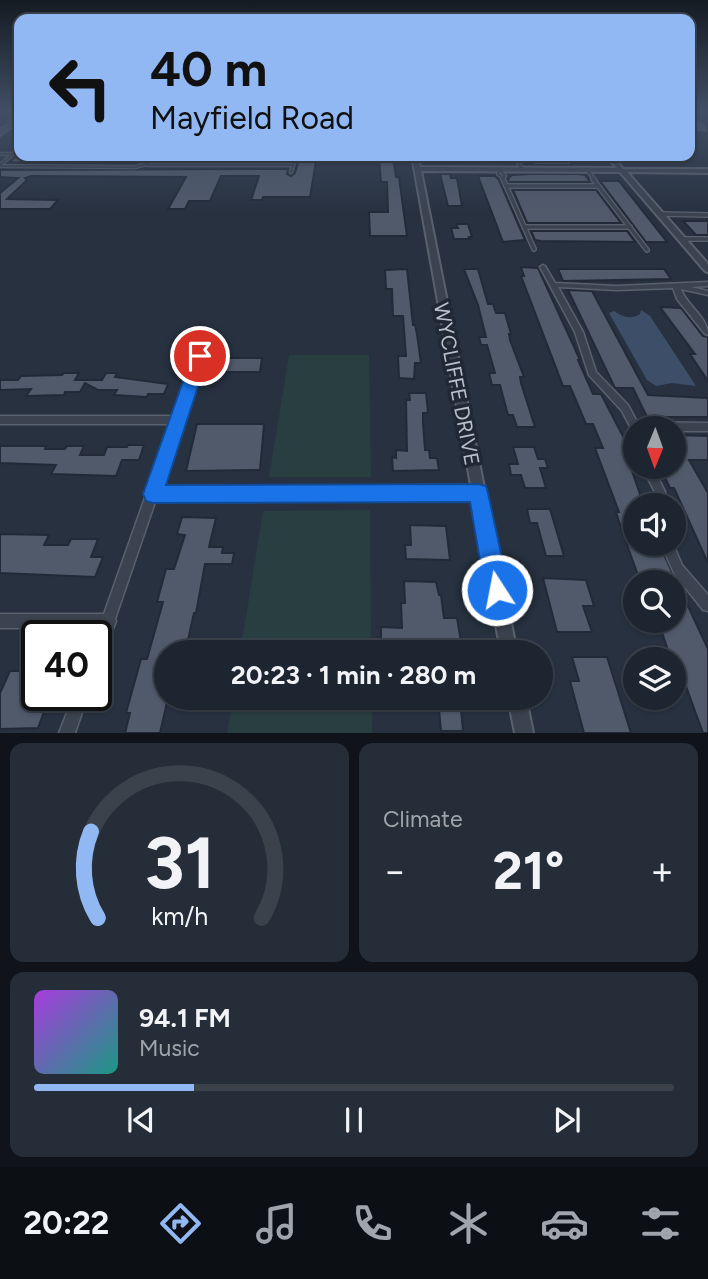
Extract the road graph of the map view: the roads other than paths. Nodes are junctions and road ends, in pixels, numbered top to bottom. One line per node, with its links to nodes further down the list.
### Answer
1 (0, 153): 2 (lane)
2 (13, 154): 8 (lane)
3 (149, 161): 9 (lane)
4 (294, 161): 10 (lane)
5 (416, 161): 11 (street, WYCLIFFE DRIVE)
6 (517, 161): 13 (lane)
7 (614, 161): 15 (street)
8 (0, 165): 9 (lane)
9 (145, 165): 10 (lane)
10 (293, 165): 17 (lane)
11 (418, 169): 12 (street); 41 (street, WYCLIFFE DRIVE)
12 (499, 169): 13 (street); 18 (lane)
13 (522, 169): 14 (street)
14 (587, 170): 15 (street); 19 (lane)
15 (622, 170): 16 (street); 20 (street)
16 (708, 170)
17 (291, 172)
18 (506, 186): 19 (lane); 22 (lane)
19 (599, 186): 23 (lane)
20 (660, 214): 21 (lane); 24 (street)
21 (708, 215)
22 (524, 226): 23 (lane); 26 (lane)
23 (630, 227): 27 (lane)
24 (683, 239): 25 (lane); 29 (street)
25 (708, 239)
26 (534, 249)
27 (647, 250)
28 (542, 267): 31 (street)
29 (708, 269)
30 (708, 284): 32 (street)
31 (553, 285): 32 (street); 36 (street)
32 (676, 286): 33 (street); 34 (street)
33 (708, 293)
34 (708, 332)
35 (200, 356): 38 (street)
36 (630, 416)
37 (0, 420): 38 (street)
38 (178, 420): 42 (street)
39 (686, 426): 40 (street)
40 (708, 426)
41 (478, 493): 42 (street); 48 (street, WYCLIFFE DRIVE)
42 (153, 494): 45 (street)
43 (672, 556): 44 (street)
44 (708, 605)
45 (109, 620)
46 (0, 621): 47 (street)
47 (21, 621)
48 (506, 640)
49 (519, 710): 52 (street)
50 (75, 711): 51 (street)
51 (67, 733)
52 (524, 733)

